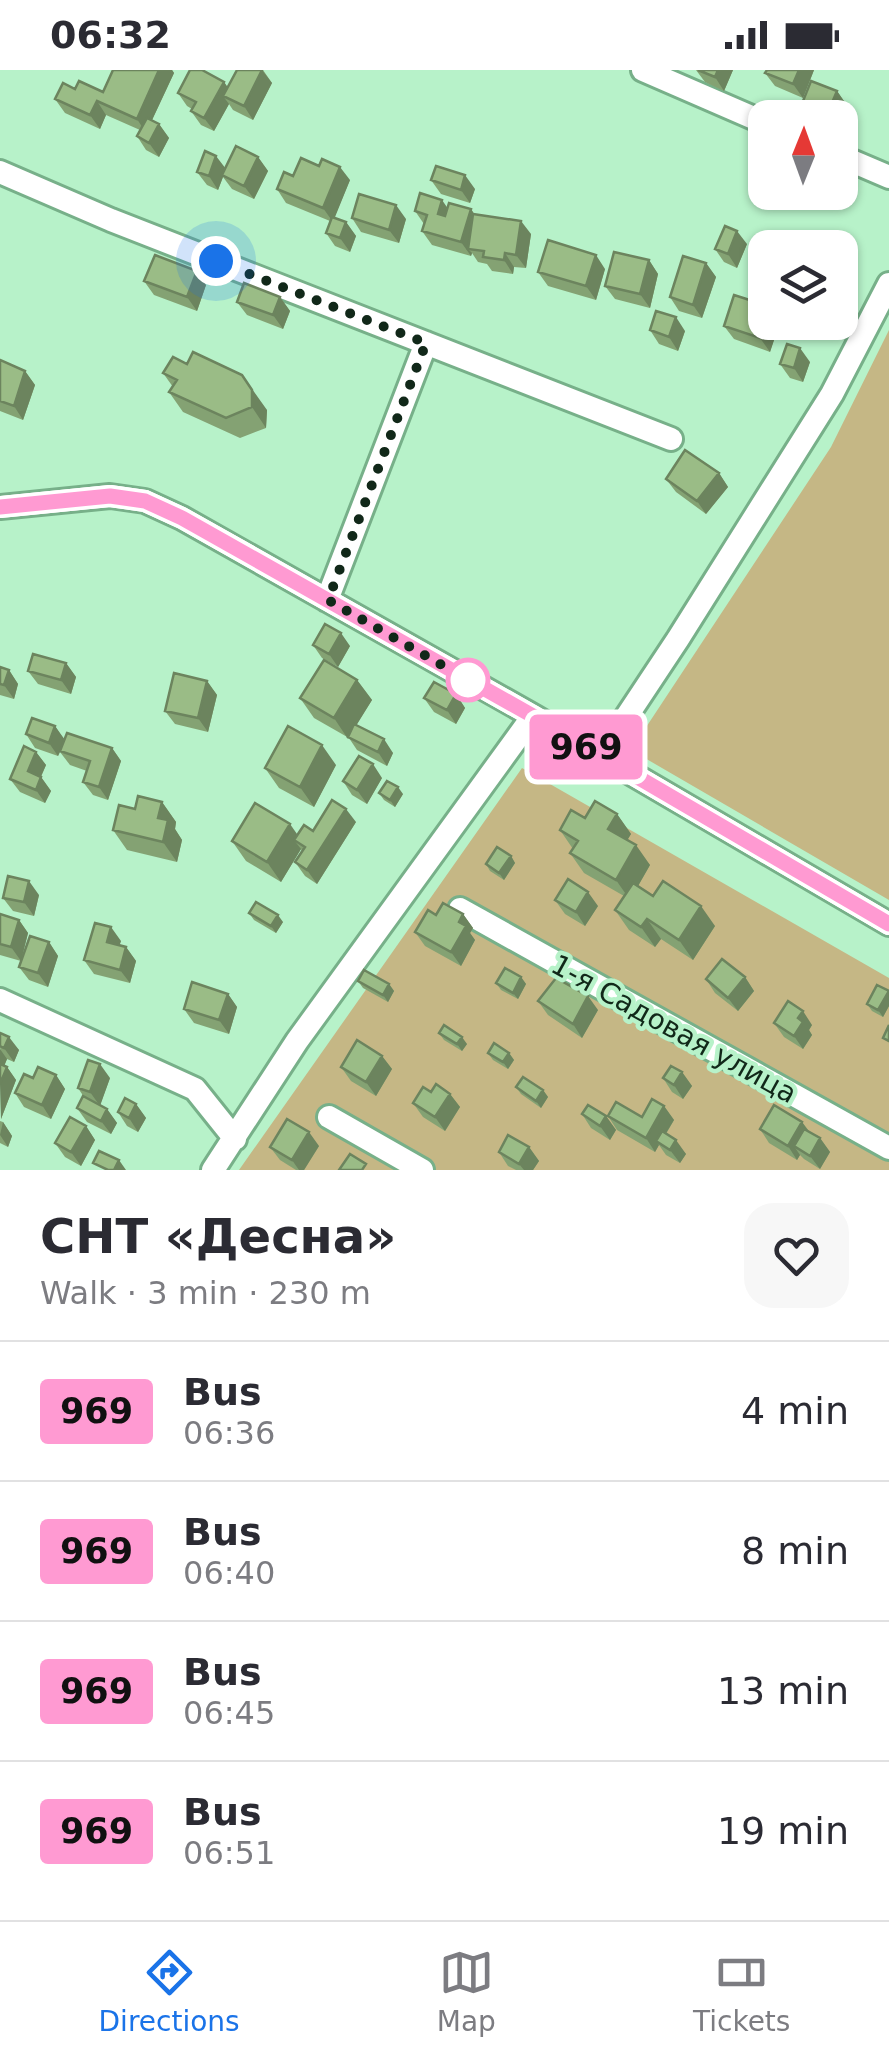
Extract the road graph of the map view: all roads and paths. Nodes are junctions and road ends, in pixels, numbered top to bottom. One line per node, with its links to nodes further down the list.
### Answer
1 (642, 70): 2 (street)
2 (748, 116)
3 (858, 164): 5 (street)
4 (0, 172): 7 (street)
5 (889, 177)
6 (889, 284): 12 (street)
7 (426, 343): 8 (street); 10 (street)
8 (671, 439)
9 (0, 507): 10 (street)
10 (328, 600): 11 (street)
11 (533, 716): 12 (street); 17 (street)
12 (598, 754): 14 (street)
13 (460, 909): 18 (street, 1-я Садовая улица)
14 (889, 924)
15 (0, 1000): 17 (street)
16 (329, 1117): 20 (street)
17 (235, 1140): 19 (street)
18 (889, 1148)
19 (214, 1170)
20 (422, 1170)

